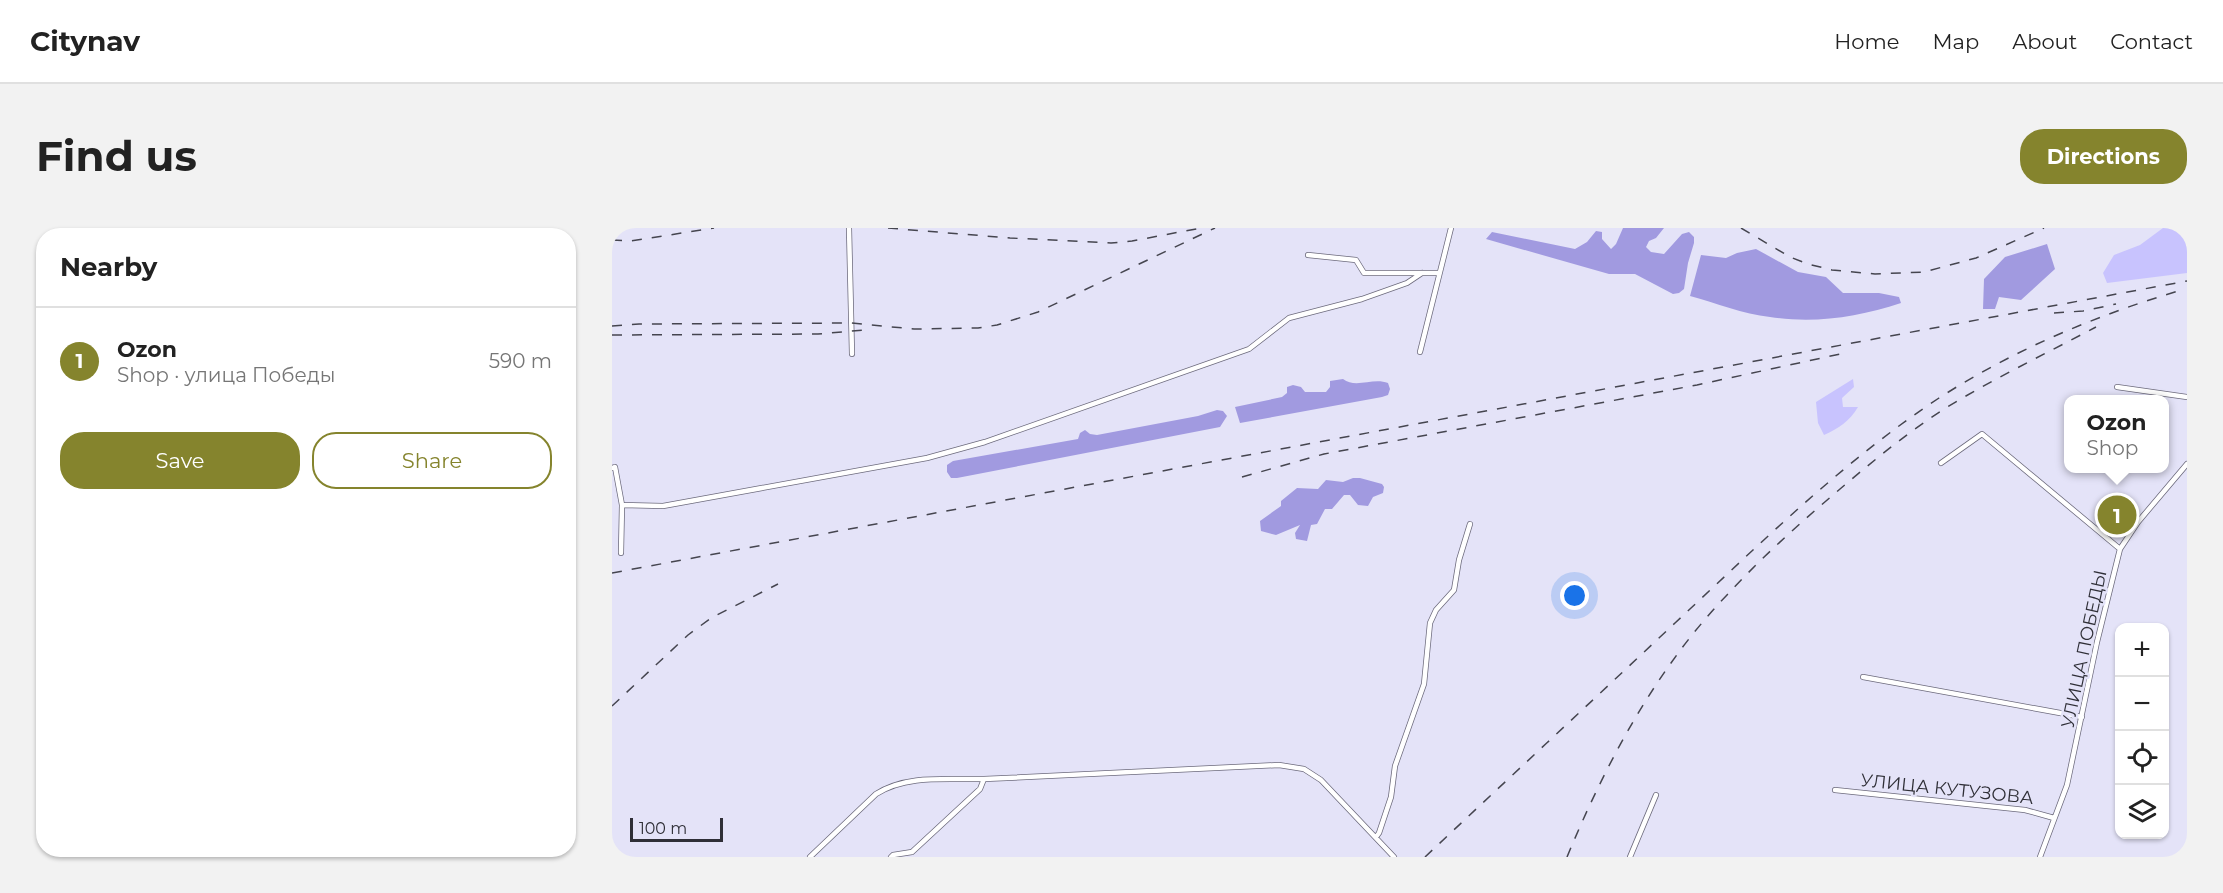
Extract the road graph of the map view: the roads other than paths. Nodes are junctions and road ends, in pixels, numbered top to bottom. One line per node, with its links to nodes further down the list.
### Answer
1 (849, 228): 7 (street)
2 (1451, 228): 5 (street)
3 (1308, 255): 4 (street)
4 (1422, 273): 5 (street); 13 (street)
5 (1439, 273): 6 (street)
6 (1420, 352)
7 (852, 354)
8 (2117, 387): 9 (street)
9 (2187, 396)
10 (1941, 463): 15 (street)
11 (2187, 464): 15 (street, УЛИЦА ПОБЕДЫ)
12 (612, 468): 13 (street)
13 (622, 505): 16 (street)
14 (1470, 524): 23 (street)
15 (2120, 549): 18 (street, УЛИЦА ПОБЕДЫ)
16 (621, 553)
17 (1863, 677): 18 (street)
18 (2082, 717): 22 (street, УЛИЦА ПОБЕДЫ)
19 (984, 779): 23 (street); 24 (street); 25 (street)
20 (1835, 790): 22 (street, УЛИЦА КУТУЗОВА)
21 (1656, 795): 27 (street)
22 (2054, 818): 28 (street, УЛИЦА ПОБЕДЫ)
23 (1376, 837): 26 (street)
24 (810, 857)
25 (891, 857)
26 (1394, 857)
27 (1630, 857)
28 (2040, 857)

